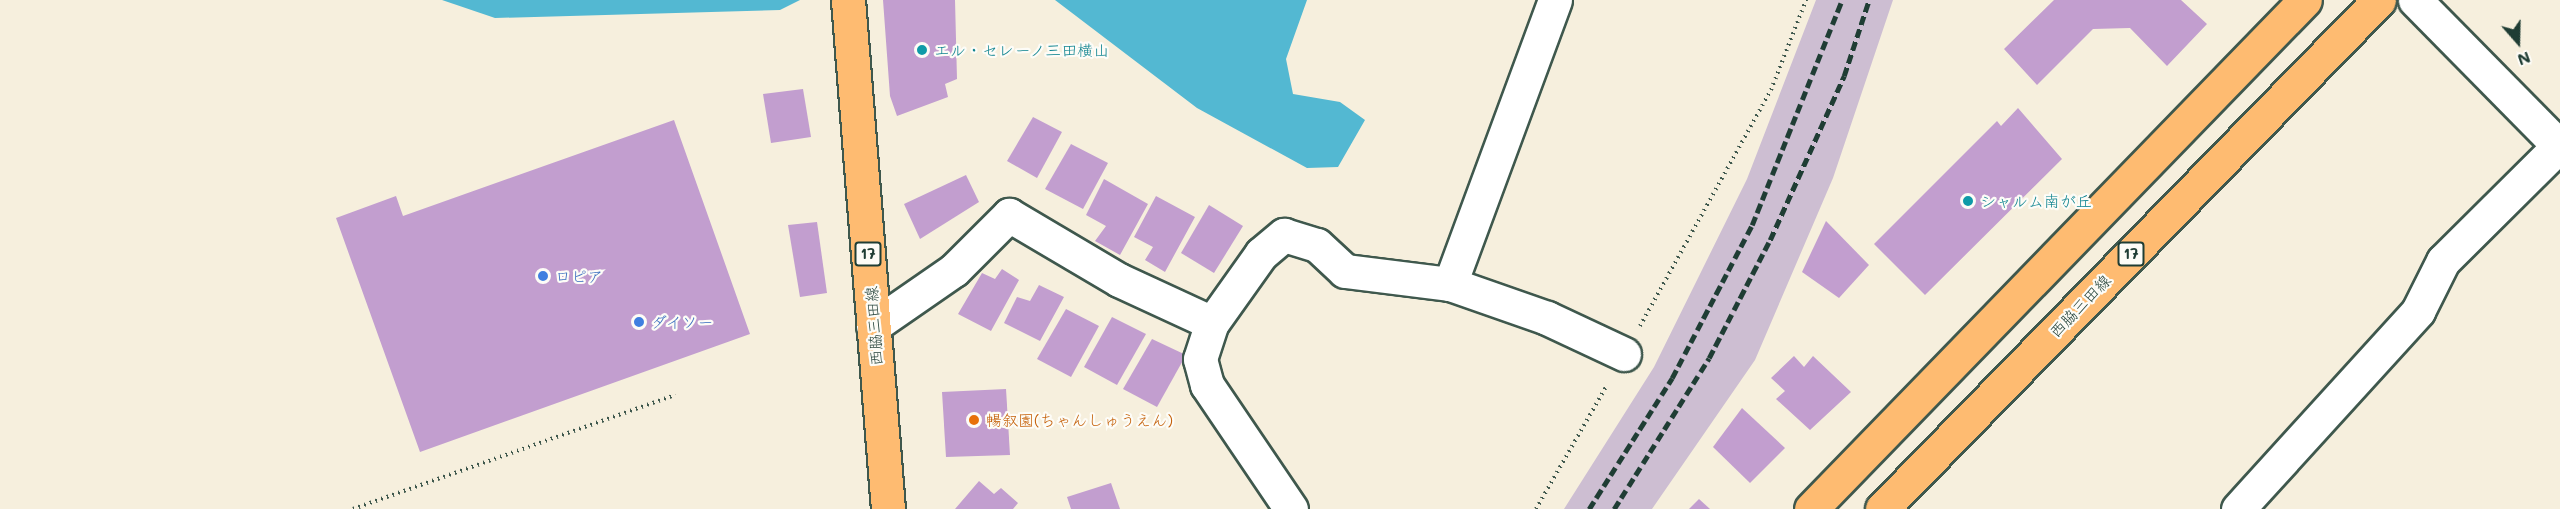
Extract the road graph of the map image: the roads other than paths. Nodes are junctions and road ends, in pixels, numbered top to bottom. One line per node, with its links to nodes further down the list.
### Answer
1 (848, 0): 9 (main road, 西脇三田線 / 17)
2 (1555, 0): 7 (street)
3 (2305, 0): 13 (main road)
4 (2379, 0): 14 (main road, 西脇三田線 / 17)
5 (2415, 0): 6 (street)
6 (2560, 146): 15 (street)
7 (1450, 284): 8 (street); 10 (street)
8 (1212, 323): 9 (street); 12 (street)
9 (873, 326): 11 (main road, 西脇三田線 / 17)
10 (1624, 354)
11 (888, 509)
12 (1291, 509)
13 (1811, 509)
14 (1882, 509)
15 (2238, 509)

